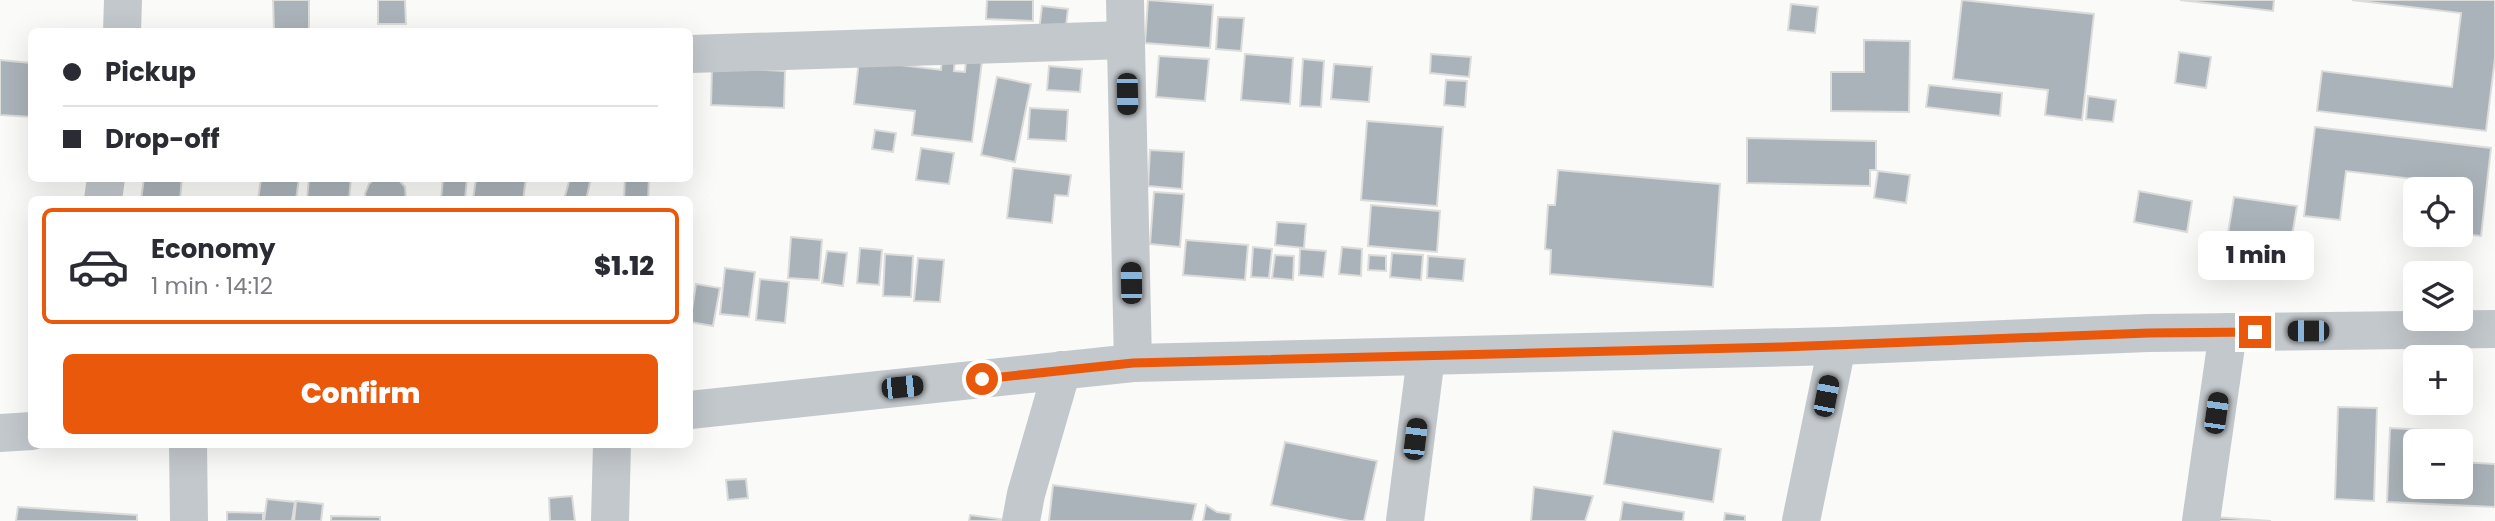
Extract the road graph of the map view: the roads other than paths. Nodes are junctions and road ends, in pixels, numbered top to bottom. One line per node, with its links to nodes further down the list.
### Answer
1 (123, 0): 3 (street)
2 (1125, 0): 4 (street)
3 (122, 28)
4 (1126, 40): 5 (street); 10 (street)
5 (693, 54)
6 (2495, 329): 7 (street)
7 (2228, 332): 8 (street); 22 (street)
8 (1836, 346): 9 (street); 21 (street)
9 (1426, 357): 10 (street); 20 (street)
10 (1133, 363): 11 (street)
11 (1062, 370): 12 (street); 19 (street)
12 (693, 410)
13 (28, 431): 14 (street)
14 (0, 433)
15 (188, 448): 17 (street)
16 (612, 448): 18 (street)
17 (188, 521)
18 (610, 521)
19 (1021, 521)
20 (1405, 521)
21 (1801, 521)
22 (2201, 521)

